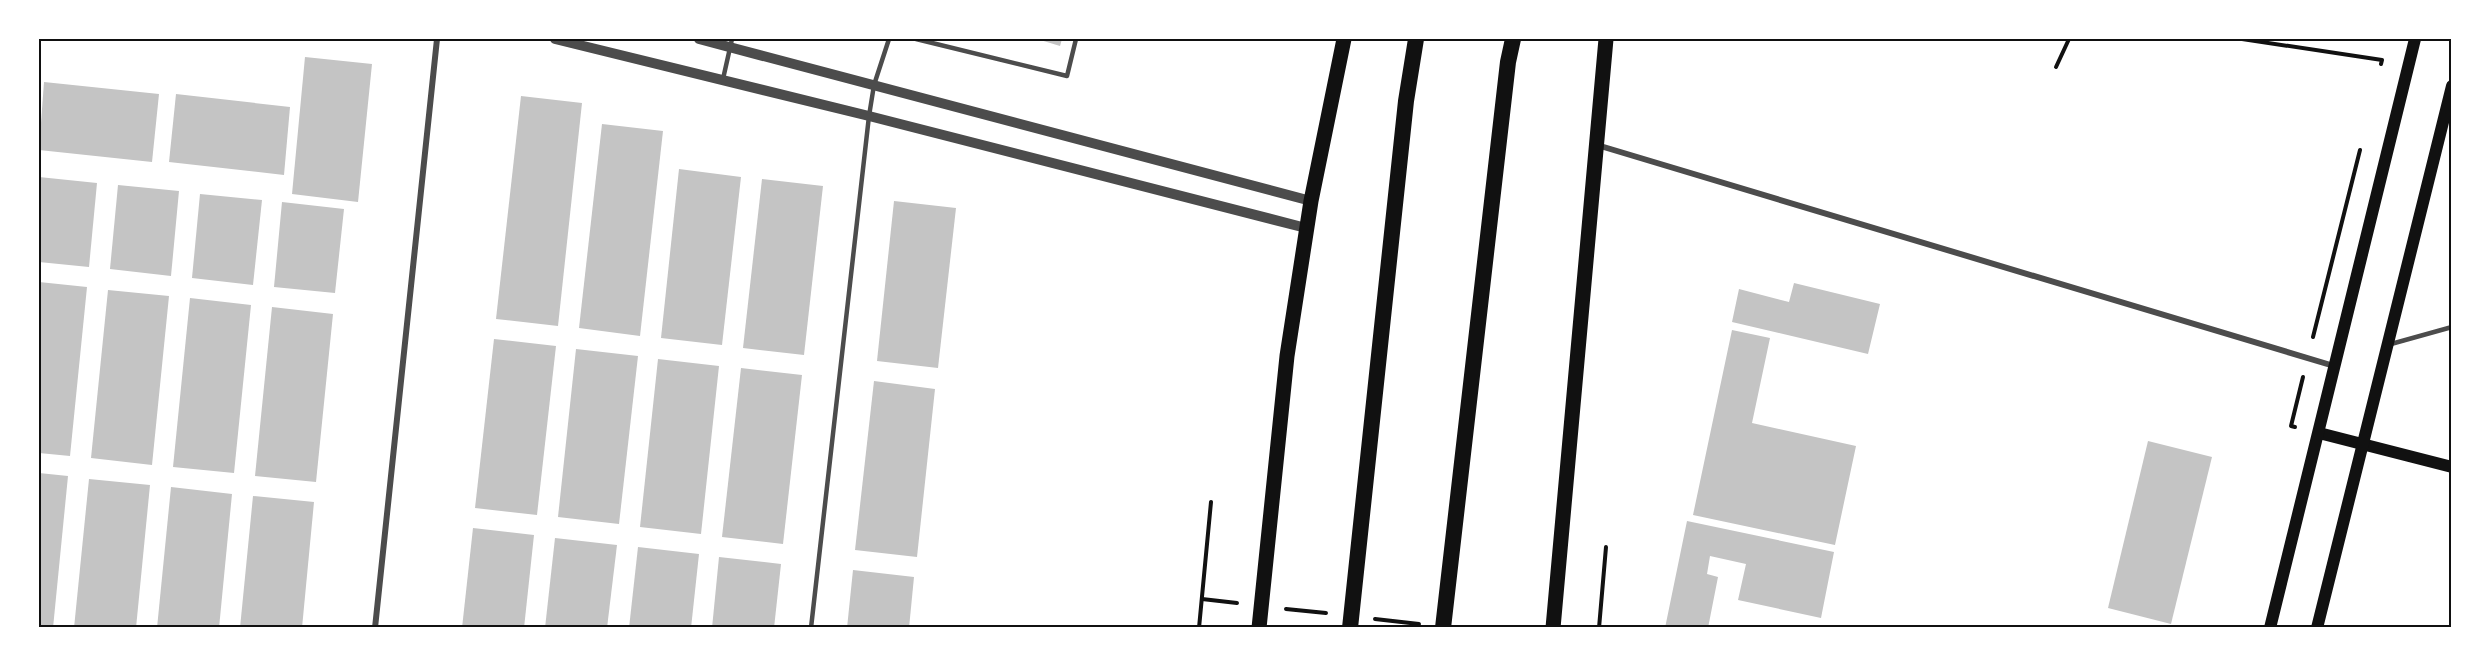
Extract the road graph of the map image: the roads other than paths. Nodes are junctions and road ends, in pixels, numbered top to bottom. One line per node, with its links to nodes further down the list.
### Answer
1 (437, 39): 26 (street)
2 (555, 39): 13 (street)
3 (699, 39): 12 (street)
4 (889, 39): 14 (lane)
5 (916, 39): 6 (lane)
6 (1076, 39)
7 (1344, 39): 18 (main road)
8 (1416, 39): 29 (highway)
9 (1513, 39): 30 (highway)
10 (1606, 39): 17 (main road)
11 (2415, 39): 22 (main road)
12 (731, 43): 13 (lane); 14 (street)
13 (723, 79): 16 (street)
14 (874, 85): 16 (lane); 18 (street)
15 (2452, 86): 21 (main road)
16 (869, 116): 19 (street); 27 (lane)
17 (1596, 145): 22 (street); 31 (main road)
18 (1311, 201): 19 (main road)
19 (1306, 228): 28 (main road)
20 (2452, 327): 21 (lane)
21 (2388, 345): 24 (main road)
22 (2335, 366): 23 (main road)
23 (2319, 433): 24 (main road); 32 (main road)
24 (2364, 445): 25 (main road); 33 (main road)
25 (2452, 467)
26 (375, 628)
27 (812, 628)
28 (1259, 628)
29 (1350, 628)
30 (1443, 628)
31 (1553, 628)
32 (2270, 628)
33 (2317, 628)

